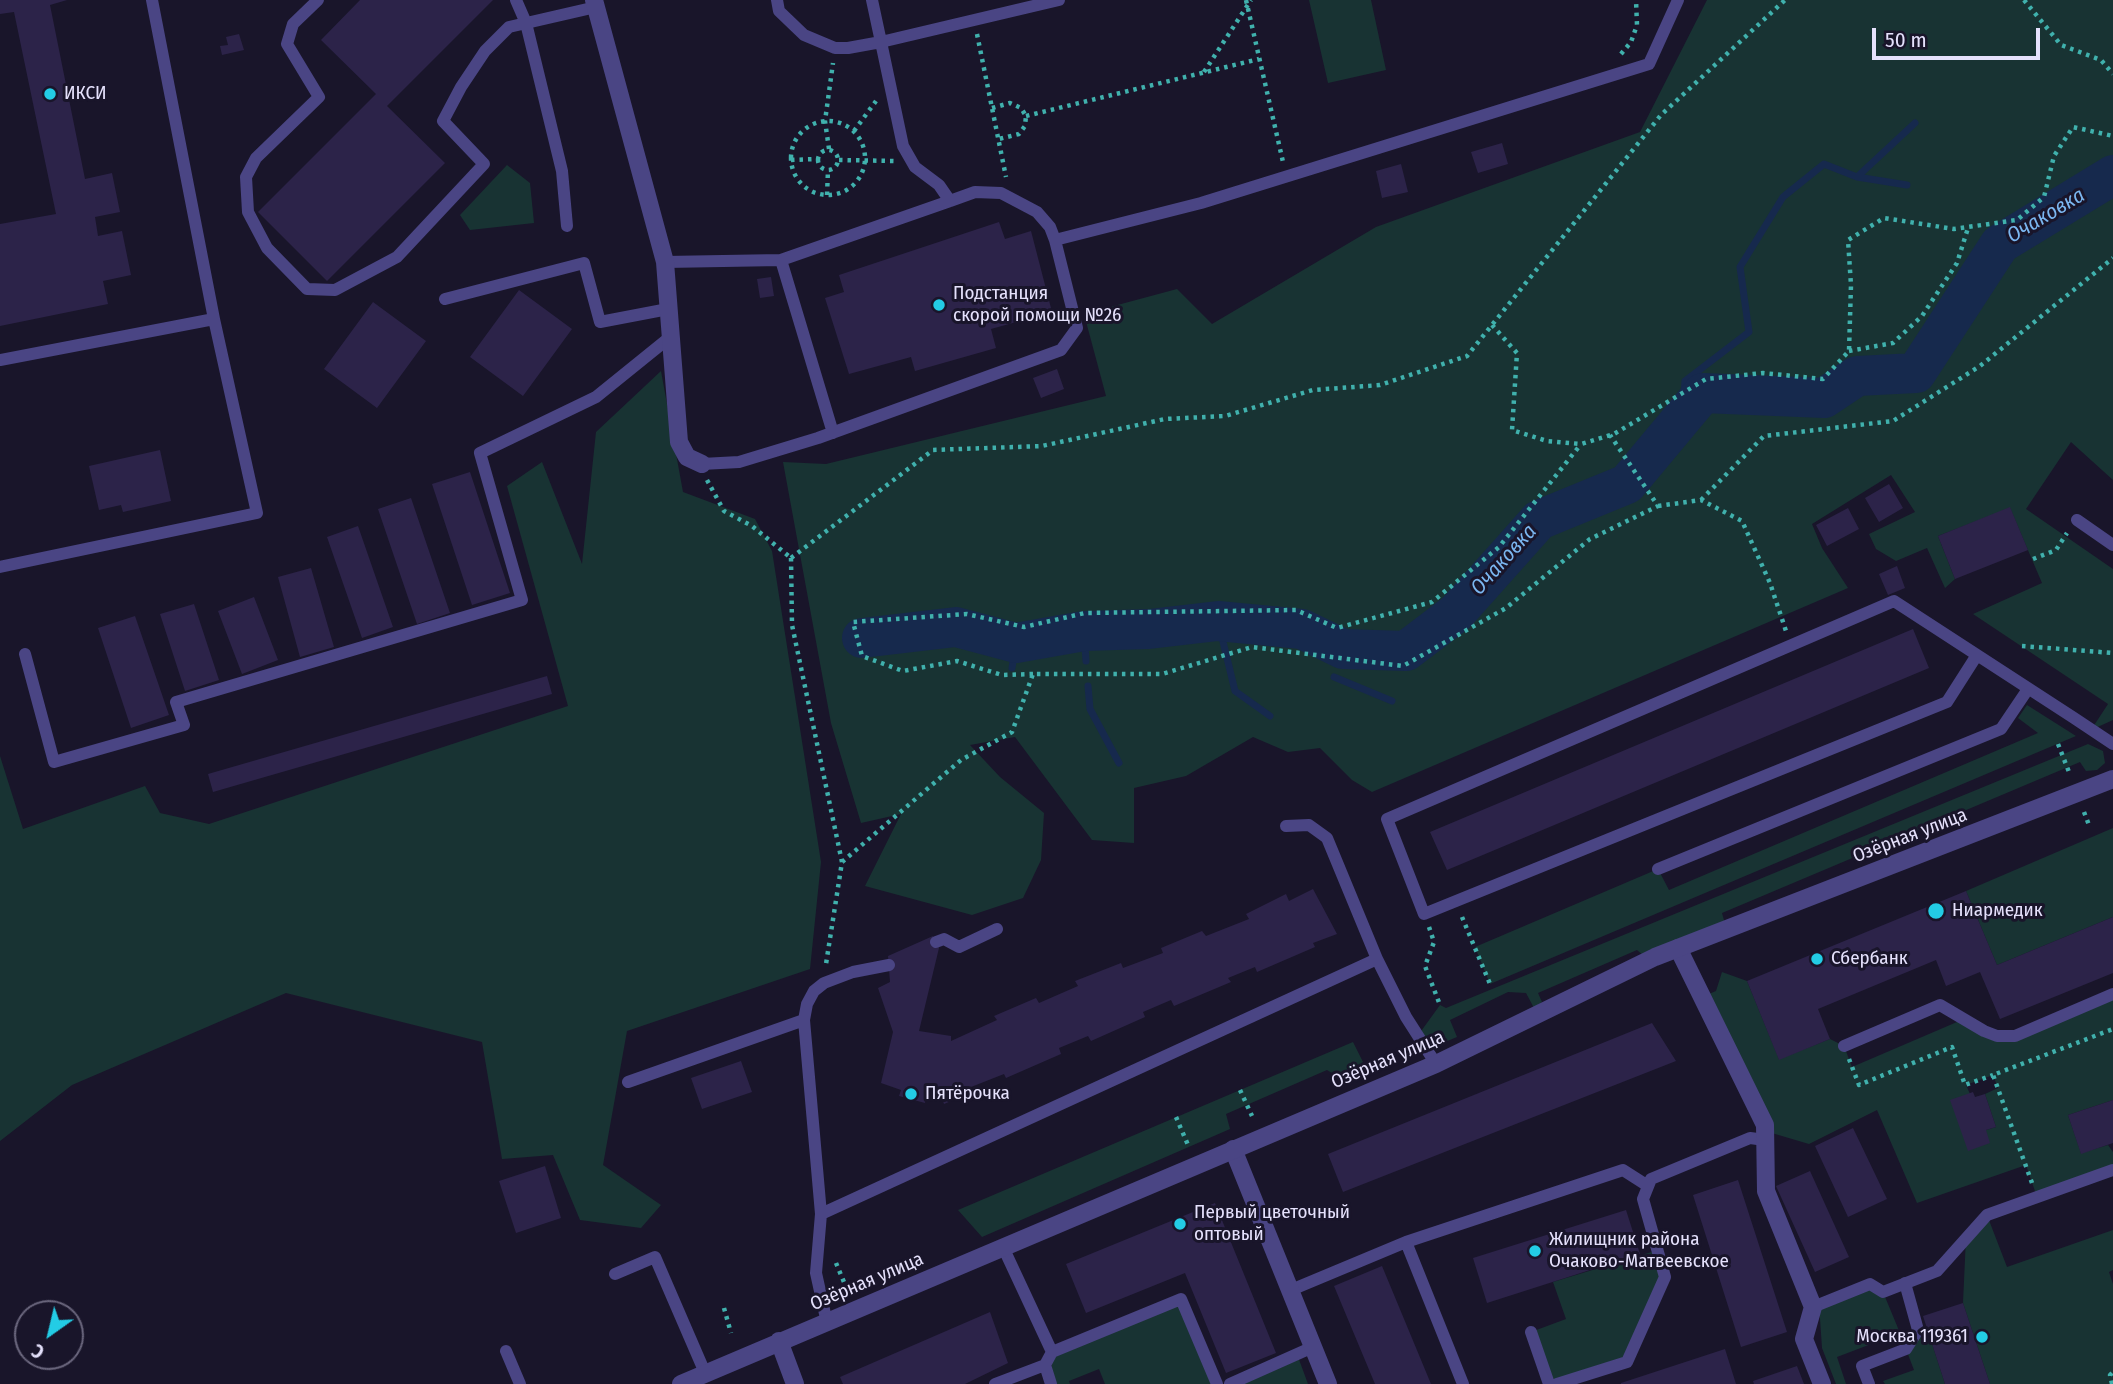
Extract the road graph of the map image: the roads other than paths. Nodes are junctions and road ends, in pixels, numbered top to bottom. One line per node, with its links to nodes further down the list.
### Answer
1 (152, 0): 18 (lane)
2 (318, 0): 9 (lane)
3 (516, 0): 9 (lane)
4 (777, 0): 10 (lane)
5 (872, 0): 10 (lane)
6 (1059, 0): 10 (lane)
7 (1678, 0): 13 (lane)
8 (595, 3): 9 (lane); 15 (street)
9 (526, 23): 12 (lane)
10 (881, 42): 11 (lane)
11 (950, 201): 13 (lane); 14 (lane)
12 (568, 226)
13 (1055, 240): 21 (lane)
14 (781, 260): 15 (lane); 21 (lane)
15 (666, 262): 17 (street)
16 (444, 299): 17 (lane)
17 (668, 309): 19 (street)
18 (214, 319): 20 (lane); 25 (lane)
19 (669, 338): 22 (street); 26 (lane)
20 (0, 360)
21 (833, 433): 22 (lane)
22 (702, 464)
23 (2077, 520): 24 (lane)
24 (2113, 545)
25 (0, 567)
26 (25, 654)
27 (1977, 655): 27 (lane); 28 (lane)
28 (2028, 689): 29 (lane); 32 (lane)
29 (2113, 744)
30 (2113, 779): 35 (street, Озёрная улица)
31 (1286, 826): 36 (lane)
32 (1658, 869)
33 (997, 929): 34 (lane)
34 (936, 942)
35 (1678, 948): 41 (street, Озёрная улица); 43 (street)
36 (1377, 959): 41 (lane); 47 (lane)
37 (889, 965): 39 (lane)
38 (2113, 995): 40 (lane)
39 (804, 1020): 42 (lane); 47 (lane)
40 (1844, 1046)
41 (1436, 1064): 44 (street, Озёрная улица)
42 (628, 1082)
43 (1765, 1140): 46 (lane); 53 (street)
44 (1233, 1149): 49 (street, Озёрная улица); 52 (street)
45 (2113, 1170): 51 (lane)
46 (1648, 1186): 48 (lane); 72 (lane)
47 (821, 1214): 54 (lane)
48 (1406, 1242): 52 (lane); 70 (lane)
49 (1003, 1247): 54 (street, Озёрная улица); 59 (lane)
50 (615, 1275): 61 (lane)
51 (1905, 1283): 53 (lane); 74 (lane)
52 (1291, 1290): 57 (street)
53 (1813, 1307): 73 (street)
54 (827, 1323): 56 (street, Озёрная улица)
55 (1531, 1332): 71 (lane)
56 (779, 1341): 61 (street, Озёрная улица); 64 (street)
57 (1313, 1347): 68 (lane); 69 (street)
58 (506, 1351): 62 (lane)
59 (1052, 1352): 60 (lane); 67 (lane)
60 (1045, 1365): 65 (lane); 66 (lane)
61 (706, 1375): 63 (street, Озёрная улица)
62 (520, 1384)
63 (681, 1384)
64 (795, 1384)
65 (995, 1384)
66 (1051, 1384)
67 (1217, 1384)
68 (1230, 1384)
69 (1328, 1384)
70 (1463, 1384)
71 (1549, 1384)
72 (1558, 1384)
73 (1822, 1384)
74 (1869, 1384)

